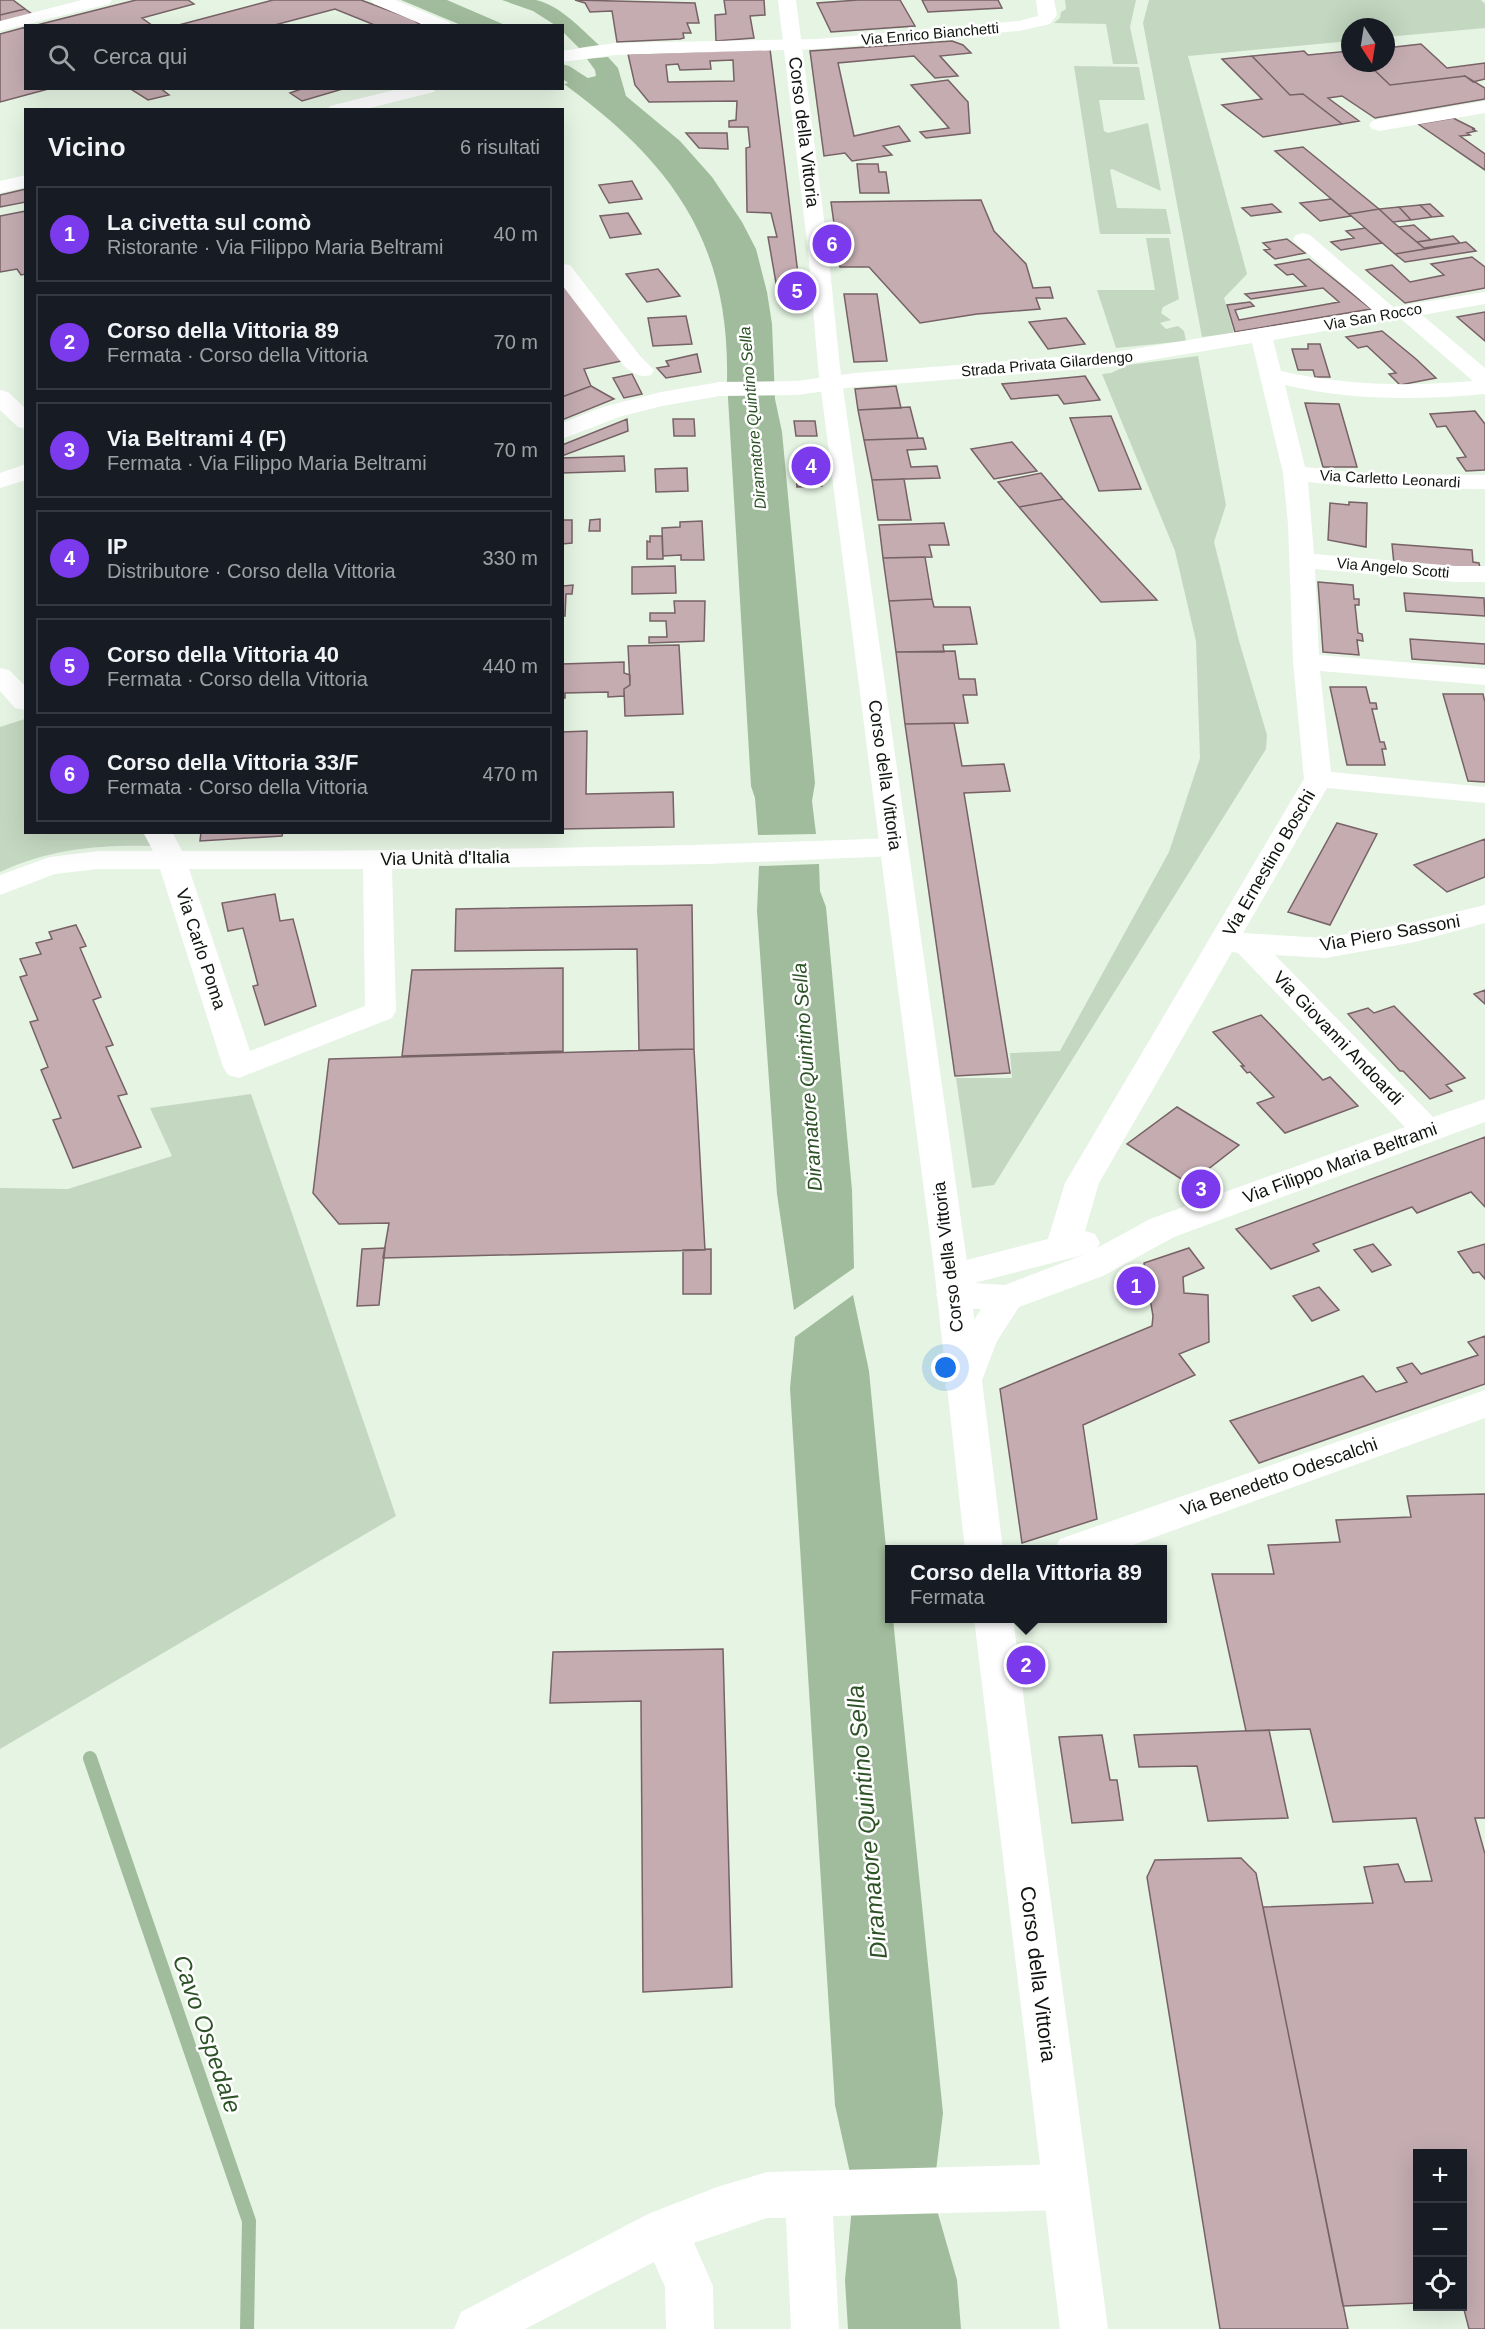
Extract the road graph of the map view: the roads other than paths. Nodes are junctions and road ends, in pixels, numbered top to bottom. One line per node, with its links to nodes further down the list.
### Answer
1 (103, 0): 6 (street)
2 (380, 0): 5 (street)
3 (787, 0): 7 (street, Corso della Vittoria)
4 (1046, 0): 7 (street, Via Enrico Bianchetti)
5 (438, 24)
6 (0, 26)
7 (793, 44): 8 (street); 23 (street, Corso della Vittoria)
8 (564, 57)
9 (420, 90): 11 (street)
10 (1485, 107): 12 (street)
11 (346, 108)
12 (1378, 125)
13 (24, 181): 14 (street)
14 (0, 187)
15 (1303, 239): 18 (street)
16 (564, 273): 20 (street)
17 (1485, 298): 18 (street, Via San Rocco)
18 (1398, 314): 19 (street, Via San Rocco); 22 (street)
19 (1261, 336): 21 (street, Via Ernestino Boschi); 23 (street, Strada Privata Gilardengo)
20 (643, 370)
21 (1271, 375): 24 (street); 29 (street, Via Ernestino Boschi)
22 (1485, 380)
23 (833, 384): 27 (street, Strada Privata Gilardengo); 44 (street, Corso della Vittoria)
24 (1485, 387)
25 (0, 397): 26 (street)
26 (24, 420)
27 (564, 431)
28 (24, 472): 30 (street)
29 (1295, 473): 31 (street, Via Carletto Leonardi); 32 (street, Via Ernestino Boschi)
30 (0, 481)
31 (1485, 482)
32 (1301, 560): 33 (street, Via Angelo Scotti); 34 (street, Via Ernestino Boschi)
33 (1485, 574)
34 (1306, 662): 36 (street); 40 (street, Via Ernestino Boschi)
35 (0, 676): 37 (street)
36 (1485, 677)
37 (24, 700)
38 (24, 703): 39 (street)
39 (0, 711)
40 (1318, 779): 41 (street); 49 (street, Via Ernestino Boschi)
41 (1485, 795)
42 (158, 834): 45 (street, Via Carlo Poma)
43 (479, 845): 44 (street, Via Unità d'Italia); 46 (street, Via Unità d'Italia)
44 (894, 847): 54 (street, Corso della Vittoria)
45 (172, 860): 46 (street, Via Unità d'Italia); 46 (street, Via Carlo Poma); 47 (street, Via Unità d'Italia)
46 (377, 860)
47 (0, 886)
48 (1485, 914): 49 (street, Via Piero Sassoni)
49 (1236, 943): 51 (street, Via Giovanni Andoardi); 53 (street, Via Ernestino Boschi)
50 (1485, 1110): 51 (street, Via Filippo Maria Beltrami)
51 (1428, 1131): 52 (street, Via Filippo Maria Beltrami)
52 (1162, 1228): 53 (street, Via Filippo Maria Beltrami); 55 (street, Via Filippo Maria Beltrami)
53 (1063, 1247): 54 (street, Via Filippo Maria Beltrami)
54 (952, 1285): 55 (street, Via Filippo Maria Beltrami); 56 (street, Corso della Vittoria)
55 (1007, 1299): 56 (street)
56 (963, 1386): 58 (street, Corso della Vittoria)
57 (1485, 1404): 59 (street, Via Benedetto Odescalchi)
58 (983, 1545)
59 (1087, 1545)
60 (994, 1623): 61 (street, Corso della Vittoria)
61 (1064, 2187): 62 (street); 67 (street, Corso della Vittoria)
62 (829, 2193): 63 (street); 66 (street)
63 (665, 2231): 64 (street); 65 (street)
64 (478, 2329)
65 (690, 2329)
66 (815, 2329)
67 (1084, 2329)

